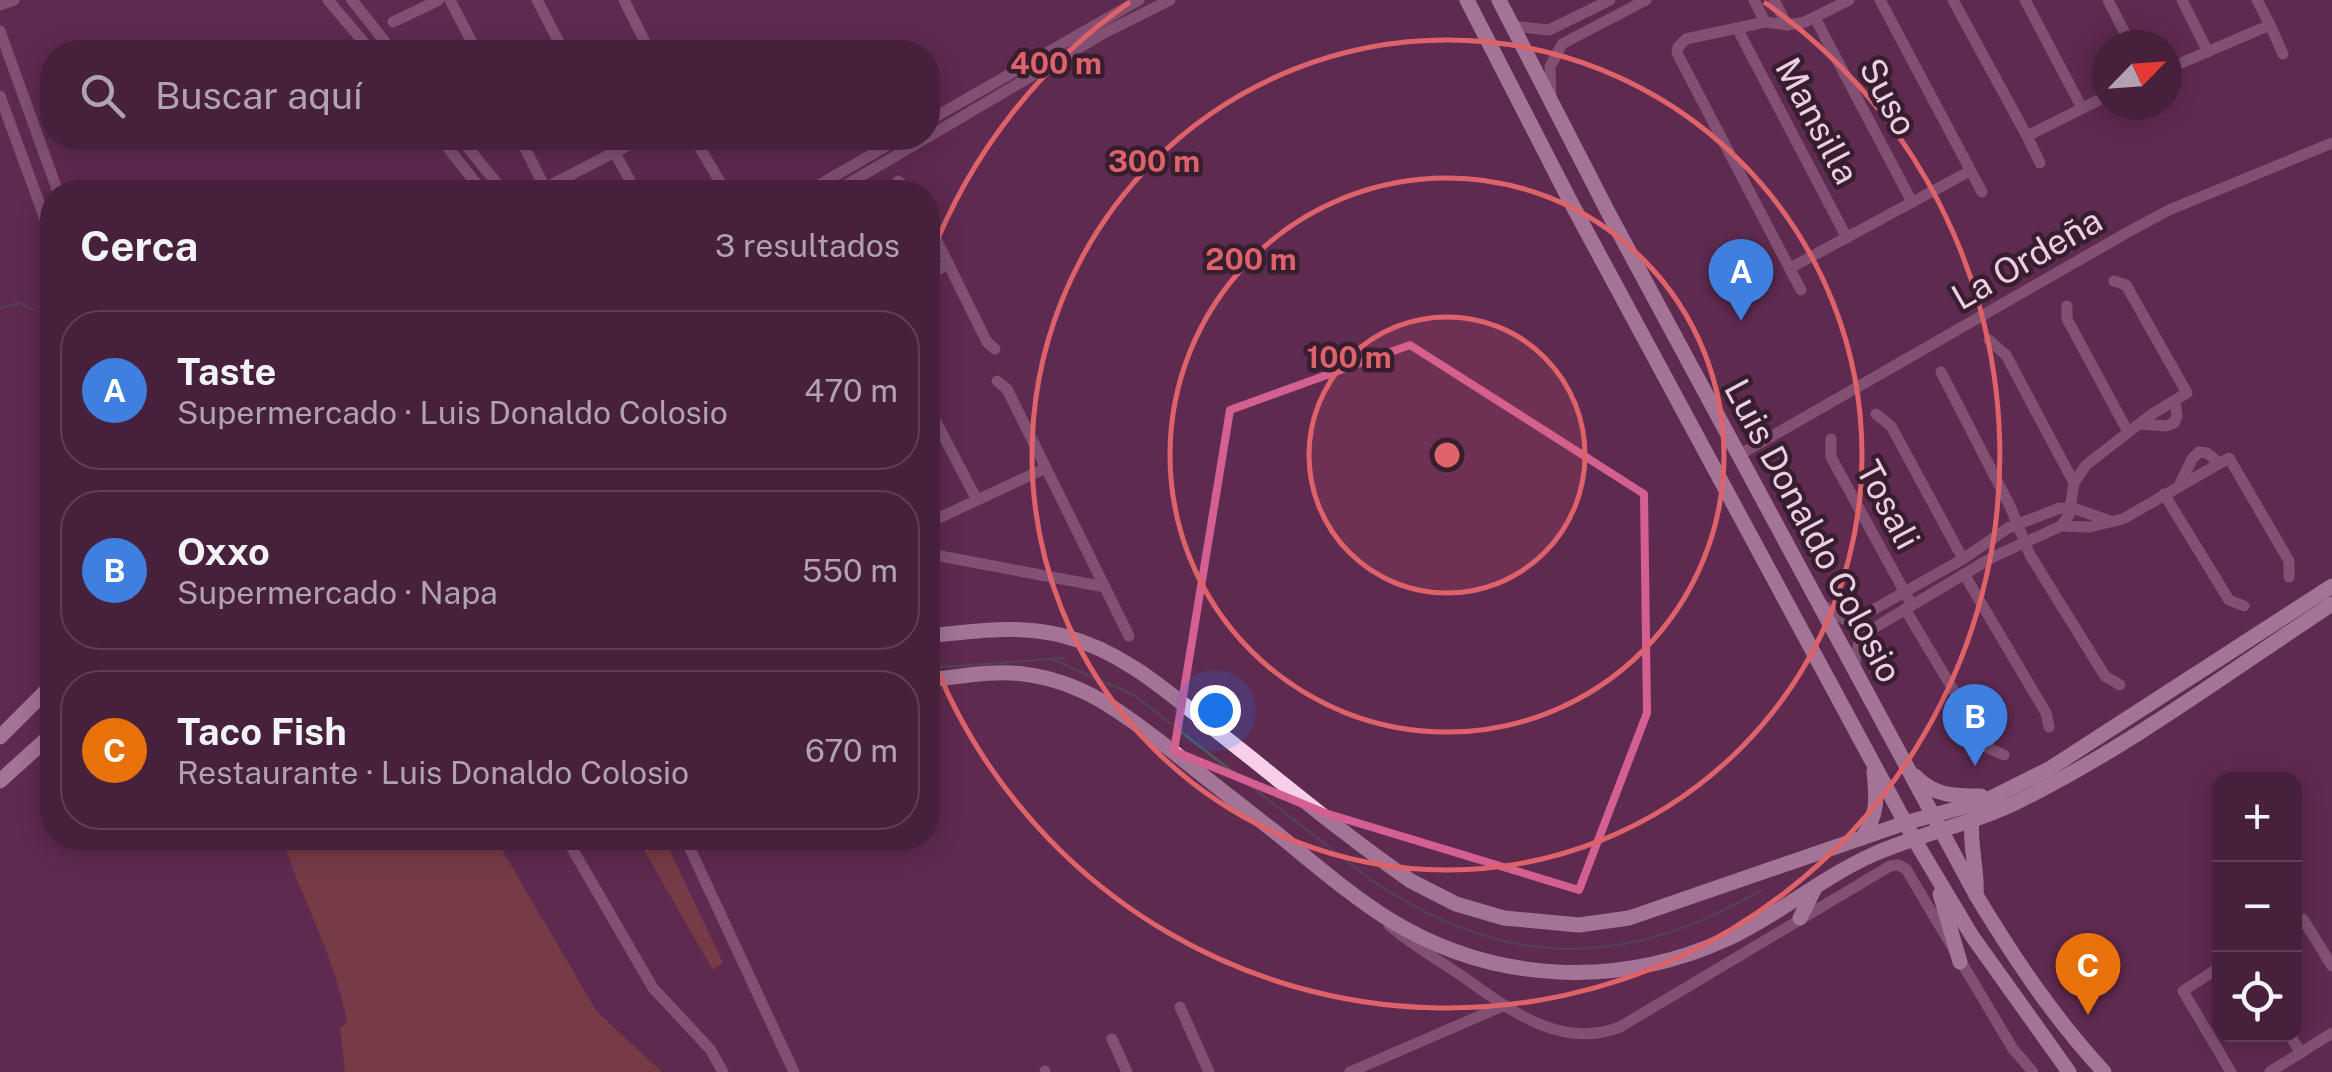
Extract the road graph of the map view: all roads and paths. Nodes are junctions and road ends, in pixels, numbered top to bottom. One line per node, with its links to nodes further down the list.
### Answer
1 (14, 0): 23 (street)
2 (440, 0): 26 (street)
3 (450, 0): 37 (street)
4 (537, 0): 38 (street)
5 (624, 0): 39 (street)
6 (1139, 0): 31 (street)
7 (1170, 0): 31 (street)
8 (1467, 0): 74 (main road, Luis Donaldo Colosio)
9 (1499, 0): 29 (main road, Luis Donaldo Colosio)
10 (1610, 0): 29 (street)
11 (1646, 0): 44 (street)
12 (1754, 0): 27 (street)
13 (1774, 0): 28 (street)
14 (1849, 0): 24 (street)
15 (1880, 0): 63 (street)
16 (1953, 0): 50 (street)
17 (2025, 0): 46 (street)
18 (2108, 0): 33 (street)
19 (2182, 0): 40 (street)
20 (2257, 0): 30 (street)
21 (331, 1): 25 (street)
22 (359, 3): 25 (street); 36 (street)
23 (0, 5)
24 (1815, 18): 28 (street); 75 (street, Suso)
25 (346, 20): 35 (street)
26 (392, 22)
27 (1766, 22): 28 (street); 32 (street)
28 (1787, 25)
29 (1513, 26): 44 (main road, Luis Donaldo Colosio)
30 (2270, 26): 40 (street); 41 (street)
31 (1100, 28): 47 (street)
32 (1738, 30): 78 (street, Mansilla); 81 (street)
33 (2124, 30)
34 (0, 31): 51 (street)
35 (362, 40)
36 (385, 40)
37 (471, 40)
38 (558, 40)
39 (644, 40)
40 (2208, 52): 42 (street)
41 (2283, 54)
42 (2182, 63)
43 (0, 96): 76 (street)
44 (1551, 98): 77 (main road, Luis Donaldo Colosio)
45 (2092, 103): 46 (street)
46 (2082, 108): 50 (street)
47 (947, 118): 48 (street); 49 (street)
48 (940, 119)
49 (940, 125)
50 (2027, 136): 62 (street)
51 (40, 142)
52 (2332, 143): 96 (street, La Ordeña)
53 (43, 150): 64 (street)
54 (450, 150): 65 (street)
55 (470, 150): 66 (street)
56 (526, 150): 67 (street)
57 (618, 150): 61 (street)
58 (701, 150): 70 (street)
59 (879, 150): 71 (street)
60 (905, 150): 72 (street)
61 (614, 152): 68 (street); 69 (street)
62 (2040, 163)
63 (1970, 170): 73 (street); 75 (street)
64 (54, 180)
65 (474, 180)
66 (494, 180)
67 (542, 180)
68 (565, 180)
69 (629, 180)
70 (719, 180)
71 (828, 180)
72 (854, 180)
73 (1982, 192)
74 (1568, 197): 77 (main road); 108 (main road, Luis Donaldo Colosio)
75 (1912, 202): 78 (street)
76 (40, 205)
77 (1610, 214): 96 (main road, Luis Donaldo Colosio)
78 (1847, 238): 81 (street)
79 (940, 246): 80 (street)
80 (949, 264): 82 (street); 87 (street)
81 (1790, 268): 84 (street)
82 (940, 269)
83 (2114, 281): 90 (street)
84 (1801, 290)
85 (2067, 306): 94 (street)
86 (1988, 340): 99 (street)
87 (995, 349)
88 (1941, 372): 107 (street)
89 (997, 382): 98 (street)
90 (2174, 401): 92 (street); 92 (street)
91 (1876, 414): 111 (street)
92 (2140, 424): 94 (street)
93 (940, 430): 102 (street)
94 (2128, 432): 99 (street)
95 (1831, 439): 118 (street, Tosali)
96 (1739, 454): 105 (main road, Luis Donaldo Colosio)
97 (2218, 462): 100 (street); 100 (street); 114 (street)
98 (1046, 468): 102 (street); 116 (street)
99 (2074, 482): 103 (street)
100 (2180, 485): 101 (street)
101 (2164, 494): 106 (street); 120 (street)
102 (977, 500): 104 (street)
103 (2070, 508): 106 (street); 107 (street); 109 (street)
104 (940, 518)
105 (1773, 518): 108 (main road); 117 (main road, Luis Donaldo Colosio)
106 (2110, 521): 109 (street)
107 (2018, 524): 110 (street); 111 (street)
108 (1744, 526): 134 (main road, Luis Donaldo Colosio)
109 (2061, 526): 110 (street)
110 (2024, 542): 113 (street); 125 (street)
111 (1963, 559): 118 (street)
112 (940, 563): 116 (street)
113 (1964, 574): 118 (street); 130 (street)
114 (2290, 577)
115 (2332, 586): 127 (main road)
116 (1105, 588): 122 (street)
117 (1816, 601): 118 (street); 123 (main road, Luis Donaldo Colosio)
118 (1908, 602): 123 (street); 133 (street, Tosali)
119 (2332, 604): 126 (main road)
120 (2244, 606)
121 (940, 635): 141 (main road)
122 (1128, 636)
123 (1854, 668): 135 (main road, Luis Donaldo Colosio)
124 (940, 679): 148 (main road)
125 (2120, 685)
126 (2210, 685): 127 (main road); 129 (main road)
127 (2169, 692): 129 (main road); 137 (main road)
128 (40, 697): 131 (main road)
129 (2160, 717): 138 (main road)
130 (2049, 727)
131 (0, 738)
132 (40, 745): 136 (main road)
133 (2004, 755)
134 (1873, 763): 139 (main road, Luis Donaldo Colosio); 141 (main road)
135 (1905, 765): 137 (main road); 140 (main road, Luis Donaldo Colosio)
136 (0, 781)
137 (2005, 793): 140 (main road)
138 (1972, 820): 140 (main road); 147 (main road)
139 (1905, 823): 140 (main road); 141 (main road); 142 (main road, Luis Donaldo Colosio)
140 (1936, 824): 142 (main road); 147 (main road, Luis Donaldo Colosio)
141 (1862, 838)
142 (1914, 839): 145 (main road, Luis Donaldo Colosio); 146 (main road)
143 (573, 850): 164 (street)
144 (691, 850): 165 (street)
145 (1931, 866): 152 (main road); 170 (main road, Luis Donaldo Colosio)
146 (1814, 890): 149 (main road); 151 (main road)
147 (1976, 895): 171 (main road, Luis Donaldo Colosio)
148 (1364, 902): 151 (main road); 154 (street)
149 (1800, 918): 152 (street); 156 (street)
150 (2302, 918): 153 (street)
151 (1470, 957): 154 (main road)
152 (1960, 962): 169 (street)
153 (2332, 966)
154 (1452, 970): 156 (street)
155 (2212, 971): 160 (street)
156 (1505, 1006): 168 (street)
157 (1180, 1008): 167 (street)
158 (2331, 1037): 163 (street)
159 (1112, 1039): 166 (street)
160 (2212, 1041)
161 (2213, 1042): 172 (street)
162 (2294, 1042): 163 (street)
163 (2300, 1053): 173 (street)
164 (723, 1072)
165 (794, 1072)
166 (1127, 1072)
167 (1209, 1072)
168 (1350, 1072)
169 (2033, 1072)
170 (2069, 1072)
171 (2104, 1072)
172 (2231, 1072)
173 (2272, 1072)

